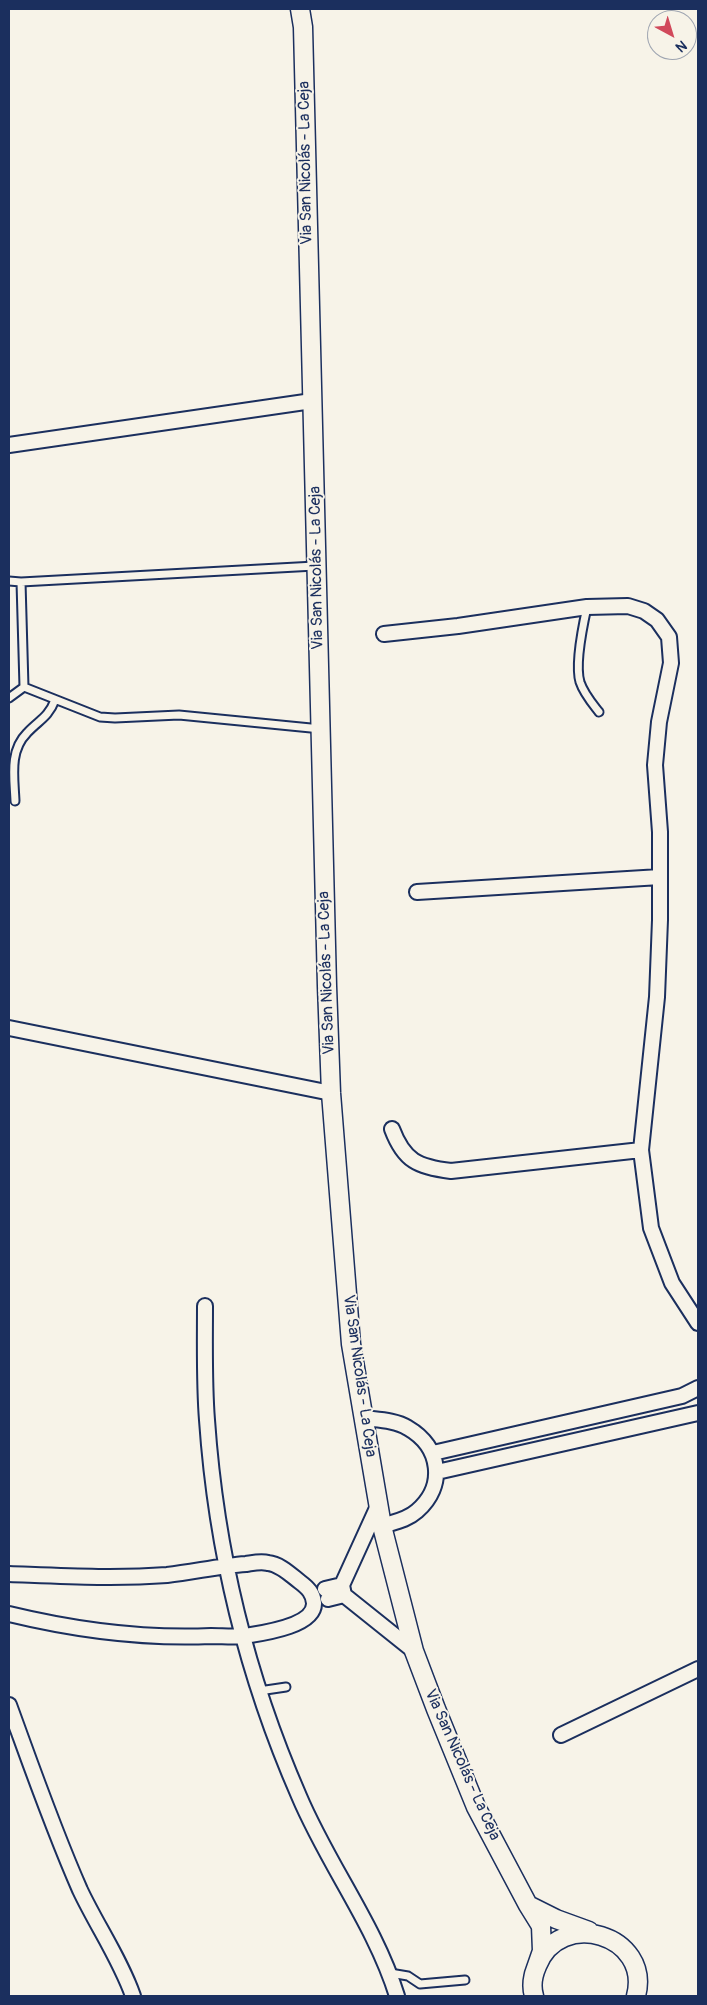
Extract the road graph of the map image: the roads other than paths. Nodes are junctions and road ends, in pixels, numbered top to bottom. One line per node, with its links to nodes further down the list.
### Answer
1 (300, 9): 2 (street, Via San Nicolás - La Ceja)
2 (312, 401): 3 (street); 4 (street, Via San Nicolás - La Ceja)
3 (9, 445)
4 (316, 566): 6 (lane); 13 (street, Via San Nicolás - La Ceja)
5 (9, 581): 6 (lane)
6 (22, 582): 9 (lane)
7 (587, 607): 8 (street); 12 (lane); 15 (street)
8 (384, 634)
9 (24, 687): 10 (lane); 11 (lane)
10 (9, 698)
11 (55, 700): 13 (lane); 14 (lane)
12 (599, 712)
13 (321, 729): 18 (street, Via San Nicolás - La Ceja)
14 (15, 801)
15 (660, 876): 16 (street); 20 (street)
16 (417, 892)
17 (9, 1028): 18 (street)
18 (331, 1093): 25 (street, Via San Nicolás - La Ceja)
19 (392, 1129): 20 (street)
20 (641, 1150): 22 (street)
21 (204, 1306): 30 (street)
22 (698, 1323)
23 (698, 1388): 26 (street)
24 (698, 1413): 27 (street)
25 (363, 1418): 26 (street); 28 (street, Via San Nicolás - La Ceja)
26 (433, 1453): 27 (street)
27 (437, 1472): 29 (street)
28 (378, 1506): 29 (street, Via San Nicolás - La Ceja); 32 (street)
29 (382, 1526): 36 (street, Via San Nicolás - La Ceja)
30 (226, 1566): 31 (street); 33 (street); 35 (street)
31 (9, 1574)
32 (343, 1590): 33 (street); 36 (street)
33 (320, 1596): 35 (street)
34 (9, 1614): 35 (street)
35 (244, 1636): 39 (street)
36 (414, 1651): 42 (street, Via San Nicolás - La Ceja)
37 (698, 1669): 41 (street)
38 (286, 1687): 39 (lane)
39 (259, 1691): 44 (street)
40 (9, 1705): 47 (street)
41 (561, 1735)
42 (528, 1905): 43 (street); 45 (street, Via San Nicolás - La Ceja)
43 (596, 1934): 45 (street); 50 (street)
44 (390, 1973): 46 (lane); 48 (street)
45 (534, 1974): 49 (street)
46 (465, 1980)
47 (133, 1996)
48 (397, 1996)
49 (534, 1996)
50 (636, 1996)

